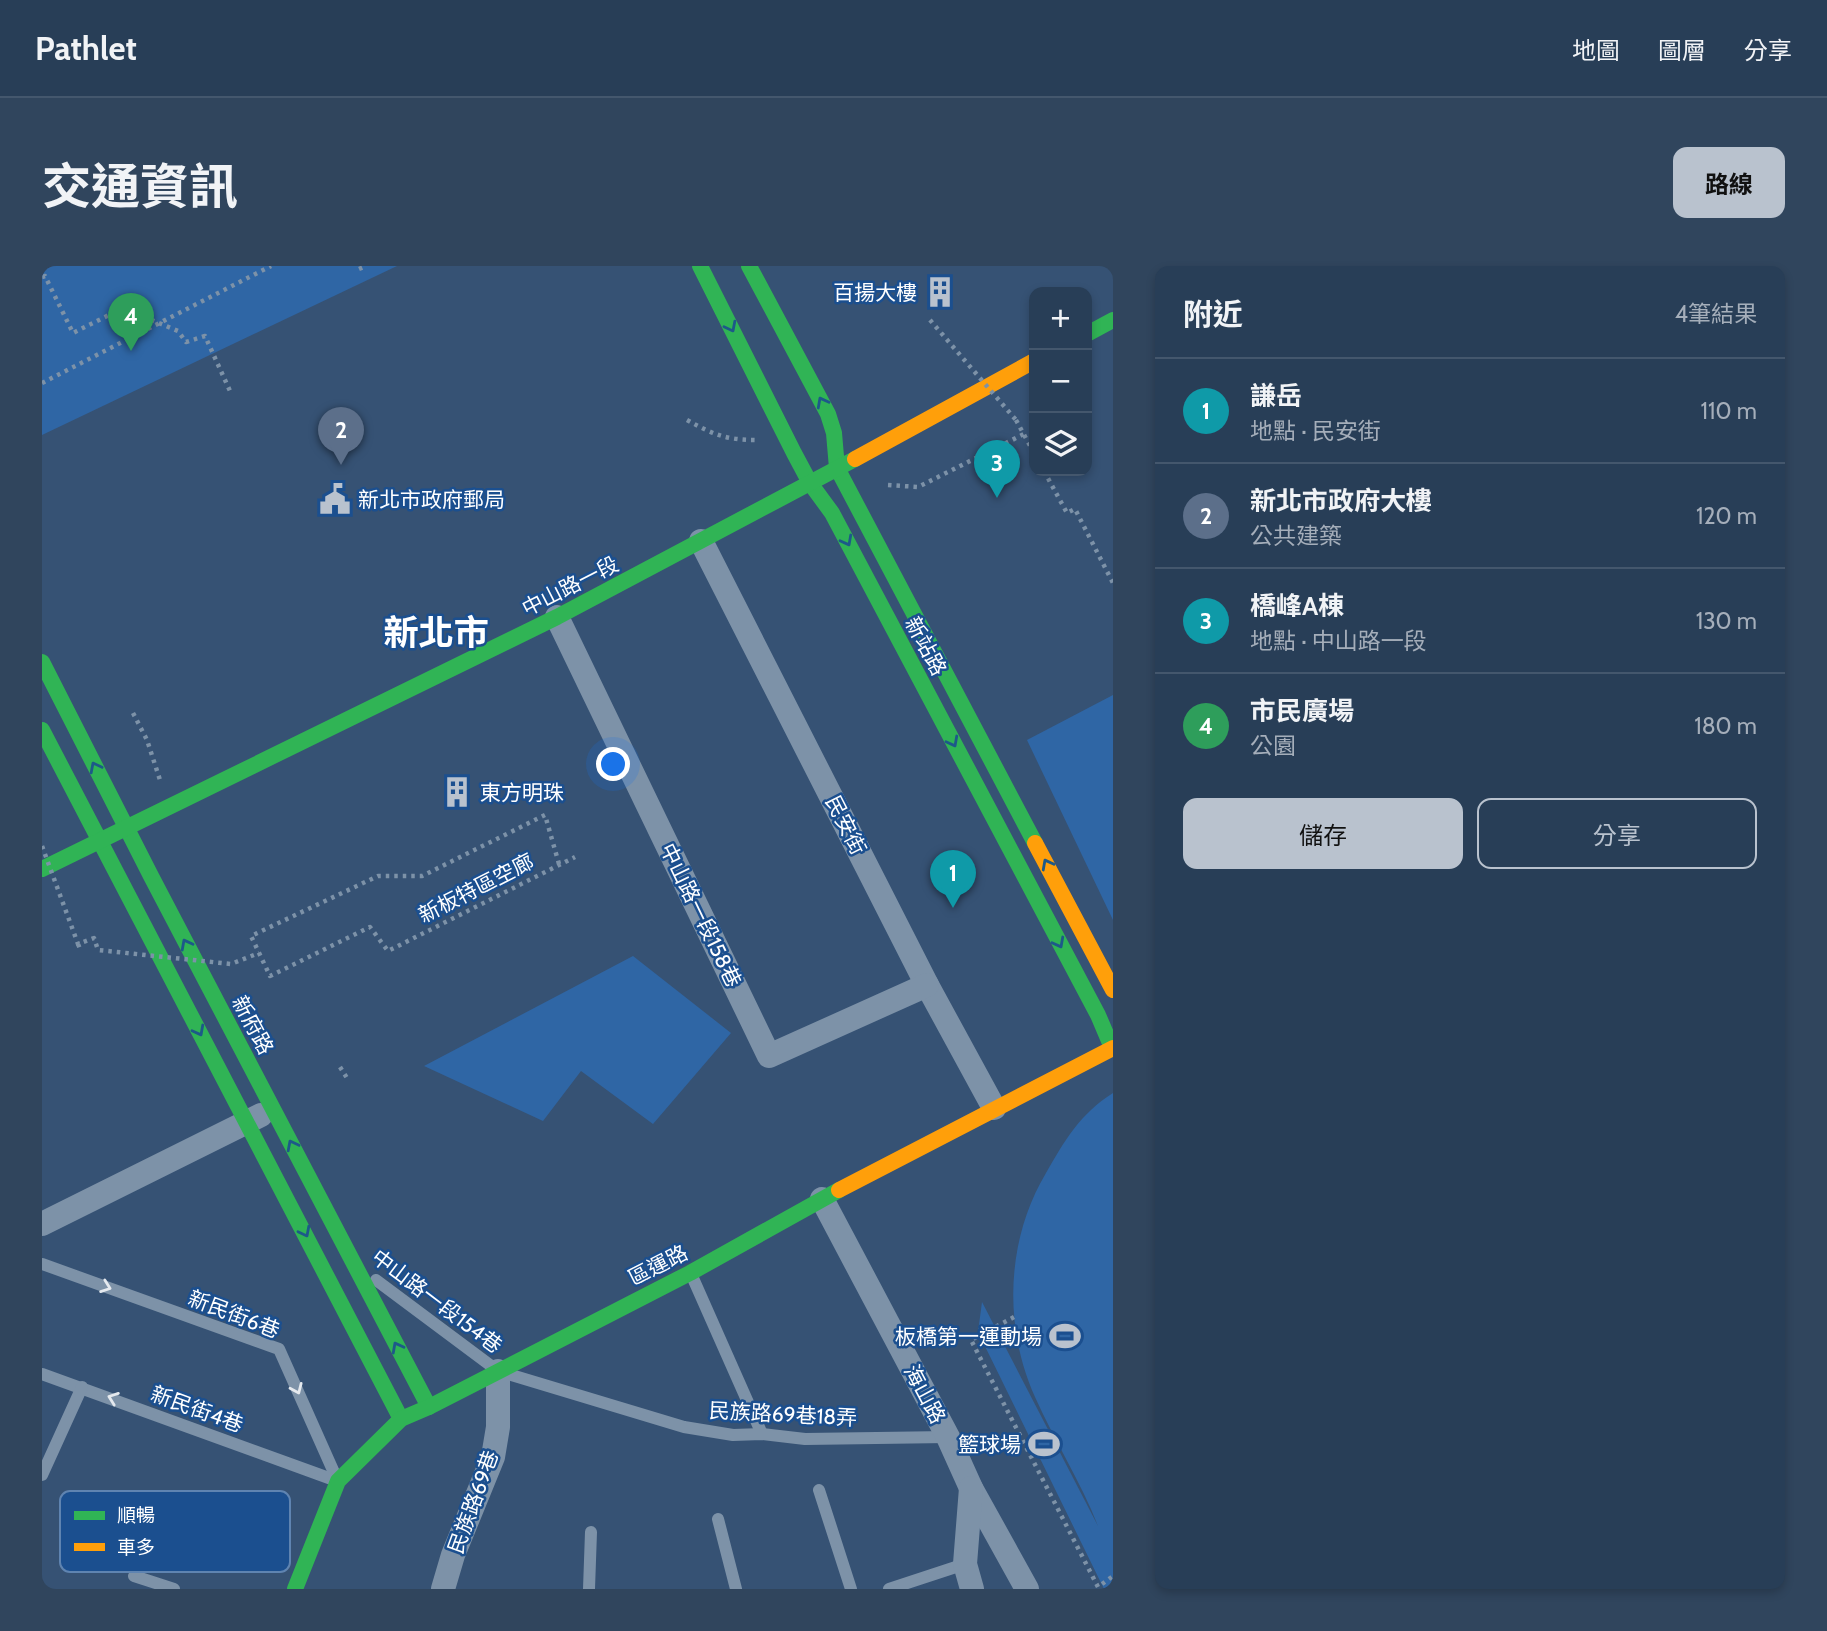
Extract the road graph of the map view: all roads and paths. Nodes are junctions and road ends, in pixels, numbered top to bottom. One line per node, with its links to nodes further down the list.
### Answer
1 (271, 266): 11 (path)
2 (366, 266): 5 (path)
3 (700, 266): 19 (street, 新站路, one-way to 19)
4 (749, 266): 17 (street, 新站路, one-way to 4)
5 (359, 270)
6 (42, 277): 12 (path, bridge)
7 (930, 320): 14 (path, bridge)
8 (1113, 320): 9 (street)
9 (1092, 331)
10 (1029, 364): 17 (street, 中山路一段)
11 (42, 383)
12 (230, 391)
13 (687, 420): 15 (path)
14 (1024, 434): 16 (path); 20 (path)
15 (763, 440)
16 (1029, 444)
17 (838, 468): 19 (street, 中山路一段); 36 (street, 新站路, one-way to 17)
18 (1047, 476): 22 (path)
19 (810, 483): 21 (street, 中山路一段); 37 (street, 新站路, one-way to 37)
20 (888, 485)
21 (701, 541): 23 (street, 中山路一段); 35 (street, 民安街)
22 (1113, 583)
23 (557, 617): 28 (street, 中山路一段); 35 (street, 中山路一段158巷)
24 (42, 662): 28 (street, 新府路, one-way to 24)
25 (133, 713): 27 (path)
26 (42, 730): 29 (street)
27 (160, 781)
28 (126, 828): 29 (street, 中山路一段); 40 (street, 新府路, one-way to 28)
29 (99, 840): 33 (street, 中山路一段); 42 (street, one-way to 42)
30 (42, 846): 34 (path, bridge)
31 (575, 857): 32 (path)
32 (559, 864): 34 (path, 新板特區空廊); 34 (path, 新板特區空廊)
33 (42, 869)
34 (259, 953)
35 (927, 985): 41 (street, 民安街)
36 (1113, 990)
37 (1113, 1048): 41 (street, 區運路)
38 (340, 1067): 39 (path)
39 (346, 1078)
40 (274, 1108): 42 (street); 45 (street, 新府路, one-way to 40)
41 (994, 1108): 43 (street, 區運路)
42 (248, 1123): 44 (street); 53 (street, one-way to 53)
43 (822, 1199): 47 (street, 區運路); 55 (street, 海山路)
44 (42, 1224)
45 (352, 1261): 49 (lane, 中山路一段154巷); 52 (street, 新府路, one-way to 45)
46 (42, 1264): 57 (lane, 新民街6巷, one-way to 57)
47 (690, 1273): 49 (street, 區運路); 54 (lane)
48 (1014, 1317): 64 (path)
49 (498, 1371): 52 (street, 區運路); 54 (lane, 民族路69巷18弄); 67 (street, 民族路69巷)
50 (42, 1374): 51 (lane, 新民街4巷)
51 (82, 1387): 56 (lane); 57 (lane, 新民街4巷, one-way to 51)
52 (429, 1408): 53 (street, 區運路)
53 (401, 1419): 57 (street, 區運路)
54 (762, 1434): 55 (lane, 民族路69巷18弄)
55 (948, 1437): 58 (street, 海山路)
56 (42, 1475)
57 (338, 1481): 66 (street, 區運路)
58 (971, 1488): 62 (street); 73 (street, 海山路)
59 (819, 1490): 70 (lane)
60 (718, 1519): 69 (lane)
61 (591, 1532): 68 (lane)
62 (965, 1564): 71 (lane); 72 (street)
63 (134, 1576): 65 (lane)
64 (1113, 1576)
65 (173, 1589)
66 (295, 1589)
67 (443, 1589)
68 (590, 1589)
69 (736, 1589)
70 (851, 1589)
71 (889, 1589)
72 (972, 1589)
73 (1027, 1589)

